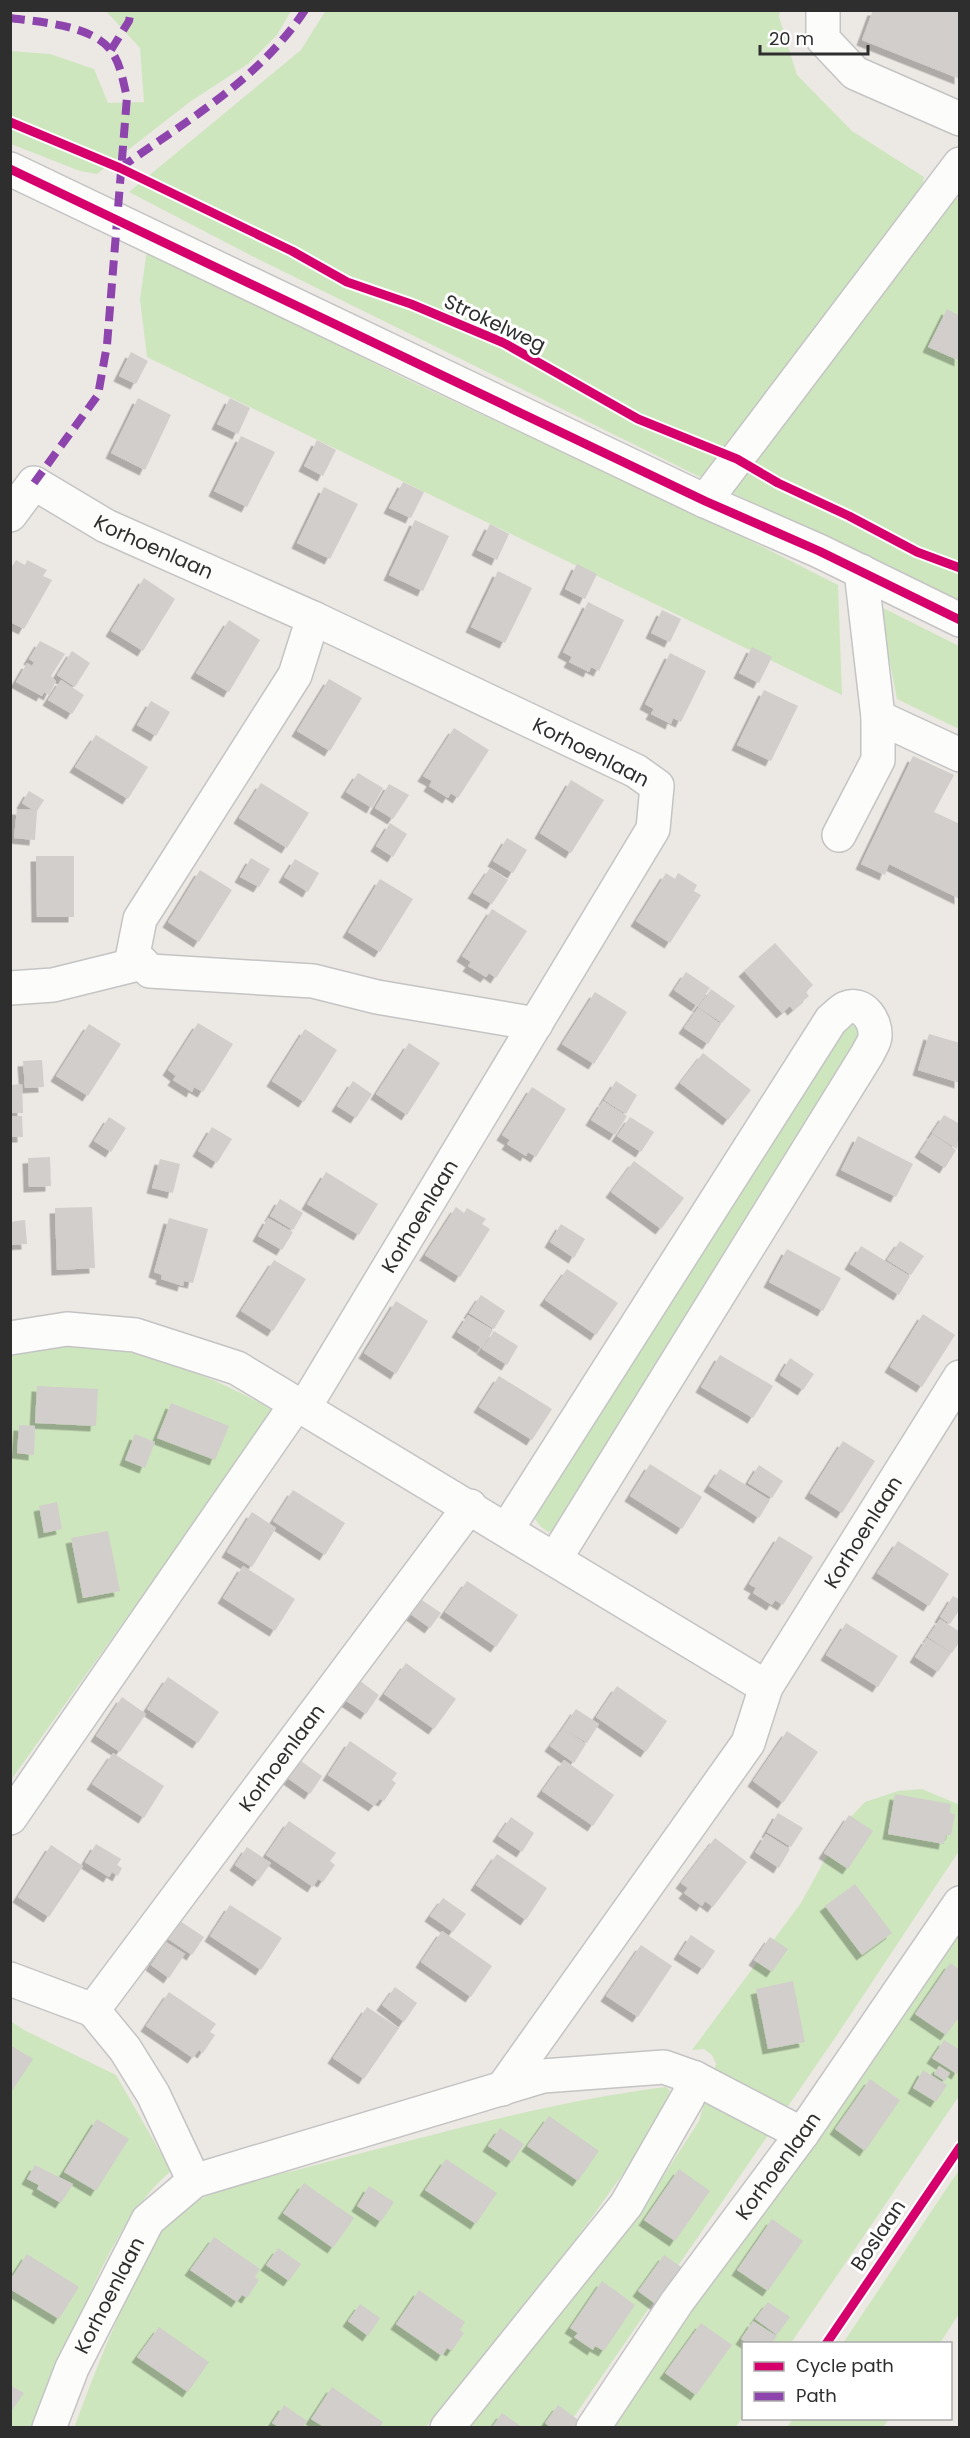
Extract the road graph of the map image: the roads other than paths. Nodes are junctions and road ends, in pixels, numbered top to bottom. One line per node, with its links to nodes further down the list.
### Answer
1 (823, 10): 2 (street)
2 (960, 119)
3 (960, 164): 5 (street)
4 (10, 169): 5 (street)
5 (705, 501): 7 (street)
6 (10, 515): 8 (street, Korhoenlaan)
7 (861, 571): 9 (street); 10 (street)
8 (313, 618): 13 (street); 15 (street, Korhoenlaan)
9 (960, 620)
10 (878, 717): 11 (street); 12 (street)
11 (960, 755)
12 (839, 835)
13 (142, 963): 14 (street); 15 (street)
14 (10, 988)
15 (536, 1024): 18 (street, Korhoenlaan)
16 (10, 1338): 18 (street)
17 (960, 1377): 22 (street, Korhoenlaan)
18 (300, 1406): 19 (street); 23 (street, Korhoenlaan)
19 (470, 1506): 20 (street); 26 (street, Korhoenlaan)
20 (507, 1529): 21 (street); 21 (street)
21 (555, 1559): 22 (street)
22 (766, 1688): 28 (street, Korhoenlaan)
23 (10, 1818)
24 (960, 1903): 29 (street, Korhoenlaan)
25 (10, 1979): 26 (street)
26 (93, 2010): 30 (street)
27 (696, 2078): 28 (street, Korhoenlaan); 29 (street, Korhoenlaan); 32 (street)
28 (502, 2089): 30 (street, Korhoenlaan)
29 (802, 2134): 33 (street, Korhoenlaan)
30 (194, 2181): 31 (street, Korhoenlaan)
31 (50, 2427)
32 (447, 2427)
33 (593, 2427)

